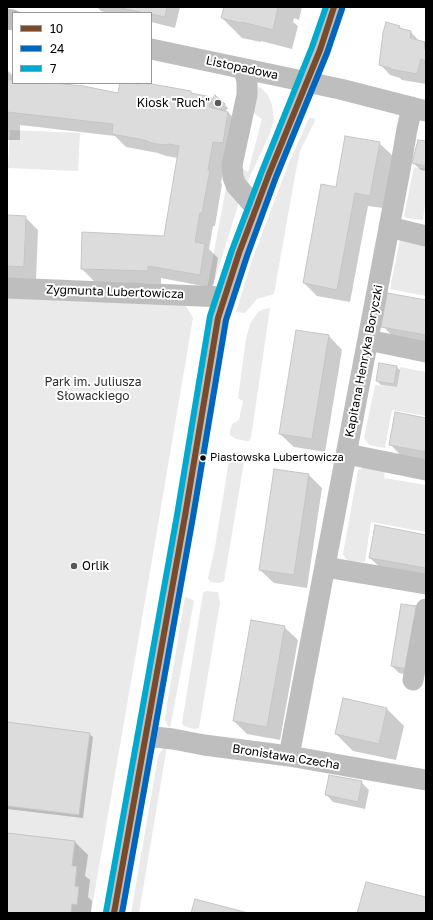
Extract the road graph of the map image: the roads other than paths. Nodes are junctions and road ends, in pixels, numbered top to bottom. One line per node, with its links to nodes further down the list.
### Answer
1 (334, 7): 4 (street)
2 (152, 49): 3 (street, Listopadowa)
3 (244, 69): 4 (street, Listopadowa); 6 (street)
4 (307, 82): 5 (street, Listopadowa); 6 (street)
5 (419, 109): 7 (street, Kapitana Henryka Boryczki)
6 (256, 208): 10 (street)
7 (389, 227): 8 (street); 11 (street, Kapitana Henryka Boryczki)
8 (426, 236)
9 (7, 288): 10 (street, Zygmunta Lubertowicza)
10 (224, 297): 19 (street)
11 (368, 340): 12 (street); 13 (street, Kapitana Henryka Boryczki)
12 (426, 352)
13 (347, 454): 14 (street); 15 (street, Kapitana Henryka Boryczki)
14 (426, 470)
15 (325, 567): 16 (street); 20 (street, Kapitana Henryka Boryczki)
16 (426, 584)
17 (426, 609): 18 (street)
18 (413, 680)
19 (145, 736): 20 (street, Bronisława Czecha); 22 (street)
20 (289, 756): 21 (street, Bronisława Czecha)
21 (426, 780)
22 (114, 913)

